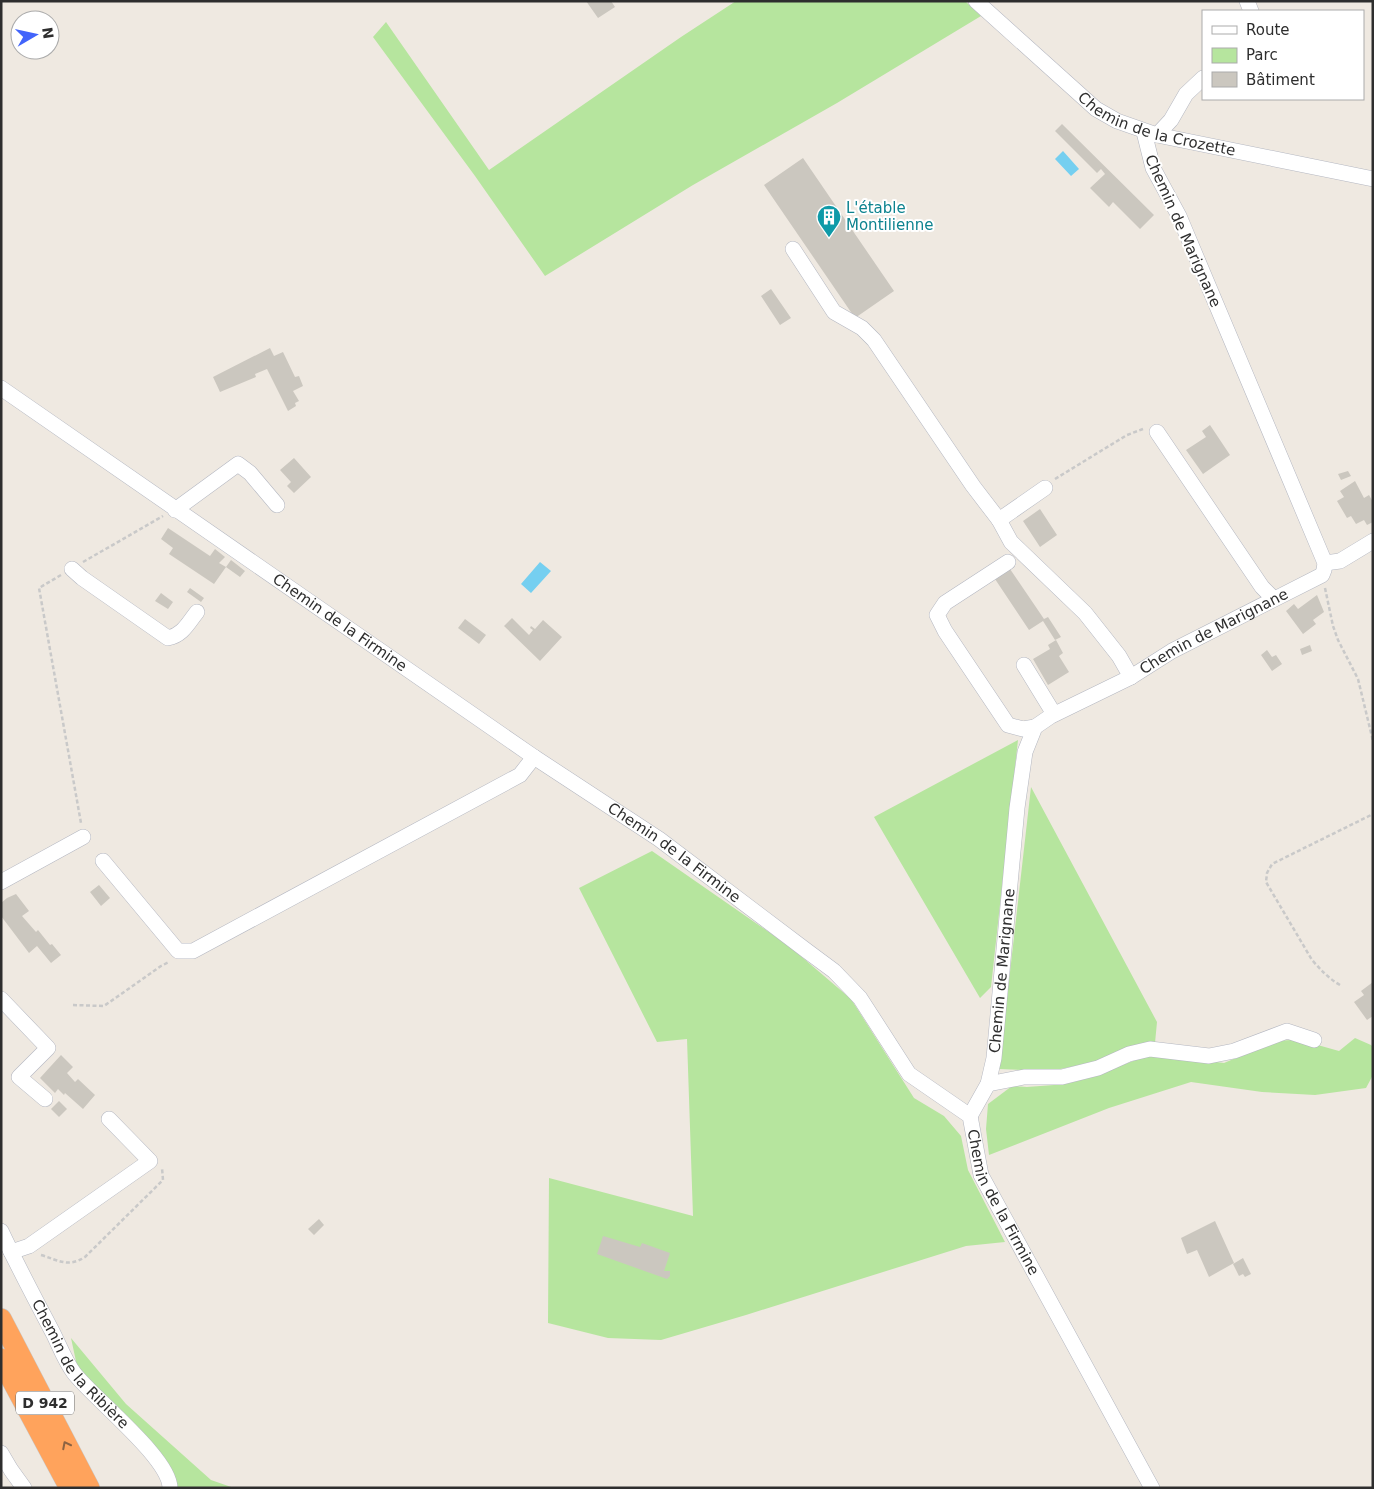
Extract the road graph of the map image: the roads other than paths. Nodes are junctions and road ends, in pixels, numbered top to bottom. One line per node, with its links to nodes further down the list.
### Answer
1 (976, 1): 3 (street, Chemin de la Crozette)
2 (1202, 79): 3 (street)
3 (1151, 134): 4 (street, Chemin de la Crozette); 15 (street, Chemin de Marignane)
4 (1373, 179)
5 (794, 248): 11 (street)
6 (1, 388): 10 (street, Chemin de la Firmine)
7 (1157, 432): 16 (street)
8 (1045, 488): 11 (street)
9 (278, 505): 10 (street)
10 (175, 510): 22 (street, Chemin de la Firmine)
11 (999, 520): 19 (street)
12 (1373, 541): 15 (street)
13 (1008, 562): 21 (street)
14 (72, 569): 17 (street)
15 (1323, 569): 16 (street, Chemin de Marignane)
16 (1273, 598): 19 (street, Chemin de Marignane)
17 (197, 612)
18 (1024, 665): 20 (street)
19 (1131, 677): 20 (street, Chemin de Marignane)
20 (1054, 714): 21 (street, Chemin de Marignane)
21 (1035, 727): 28 (street, Chemin de Marignane)
22 (534, 757): 24 (street); 30 (street, Chemin de la Firmine)
23 (83, 837): 25 (street)
24 (103, 861)
25 (1, 882)
26 (1, 999): 29 (street)
27 (1314, 1040): 28 (street)
28 (988, 1084): 30 (street, Chemin de Marignane)
29 (45, 1100)
30 (970, 1116): 41 (street, Chemin de la Firmine)
31 (109, 1118): 33 (street)
32 (1, 1231): 33 (street, Chemin de la Ribière)
33 (16, 1251): 40 (street, Chemin de la Ribière)
34 (1, 1319): 39 (highway, D 942, one-way to 34)
35 (1, 1359): 38 (highway, D 942)
36 (1, 1453): 37 (street)
37 (24, 1488)
38 (70, 1488)
39 (89, 1488)
40 (170, 1488)
41 (1152, 1488)

